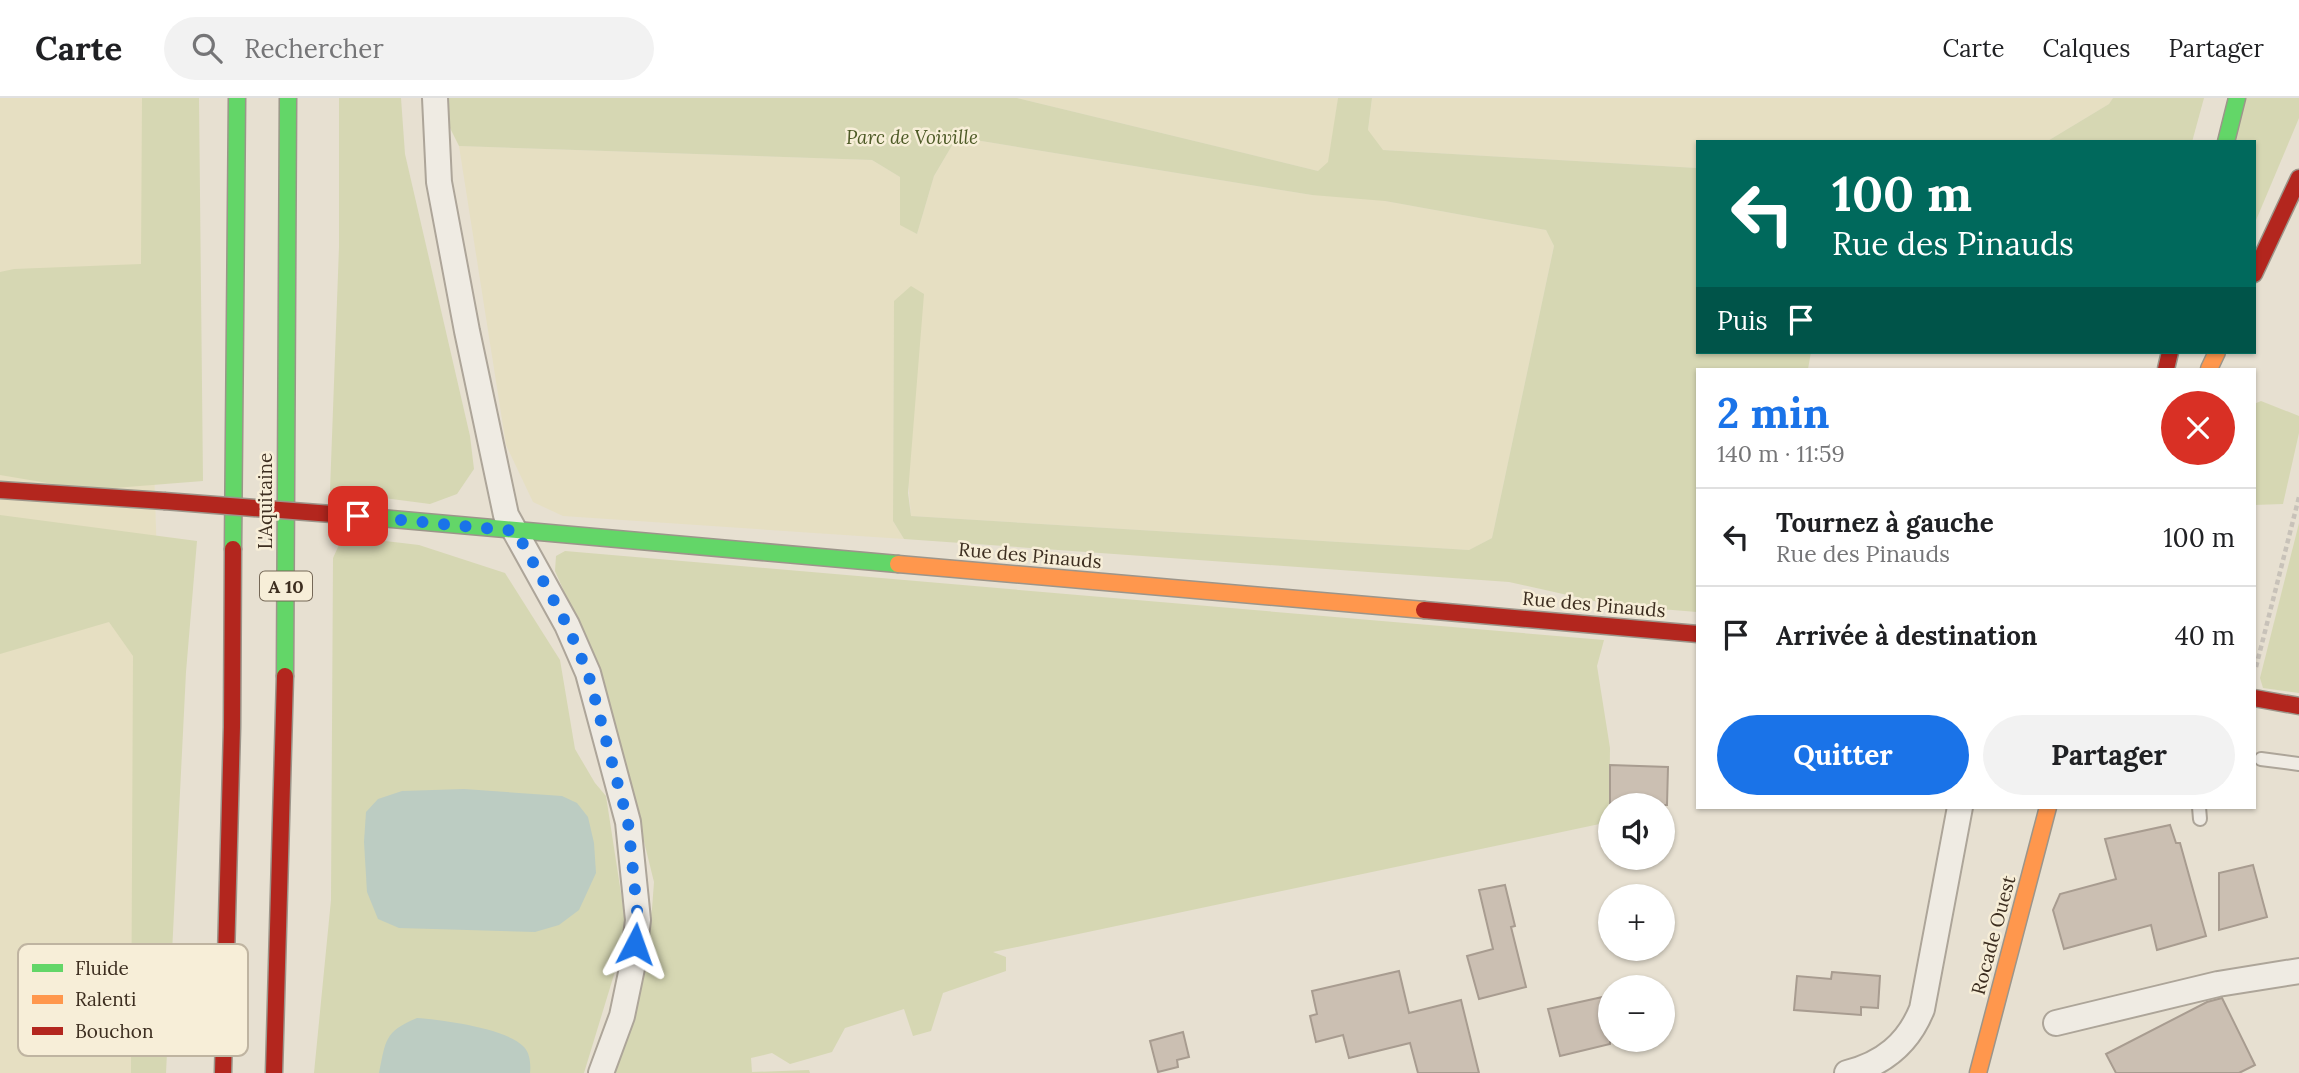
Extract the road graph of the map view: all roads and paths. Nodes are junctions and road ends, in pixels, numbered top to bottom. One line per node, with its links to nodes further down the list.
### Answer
1 (237, 98): 19 (main road, L'Aquitaine / A 10)
2 (288, 98): 22 (main road, L'Aquitaine / A 10)
3 (435, 98): 10 (street)
4 (2237, 98): 5 (main road)
5 (2226, 140)
6 (2299, 178): 7 (main road)
7 (2256, 270)
8 (0, 490): 10 (main road, Rue des Pinauds, bridge)
9 (2299, 497): 12 (path)
10 (516, 531): 11 (main road, Rue des Pinauds); 23 (street)
11 (1696, 634)
12 (2256, 670)
13 (2256, 698): 14 (main road)
14 (2299, 706)
15 (2261, 759): 16 (lane)
16 (2299, 764)
17 (1961, 809): 24 (street)
18 (2047, 809): 25 (main road, Rocade Ouest)
19 (226, 944)
20 (2299, 971): 21 (street)
21 (2056, 1023)
22 (274, 1073)
23 (601, 1073)
24 (1847, 1073)
25 (1978, 1073)

